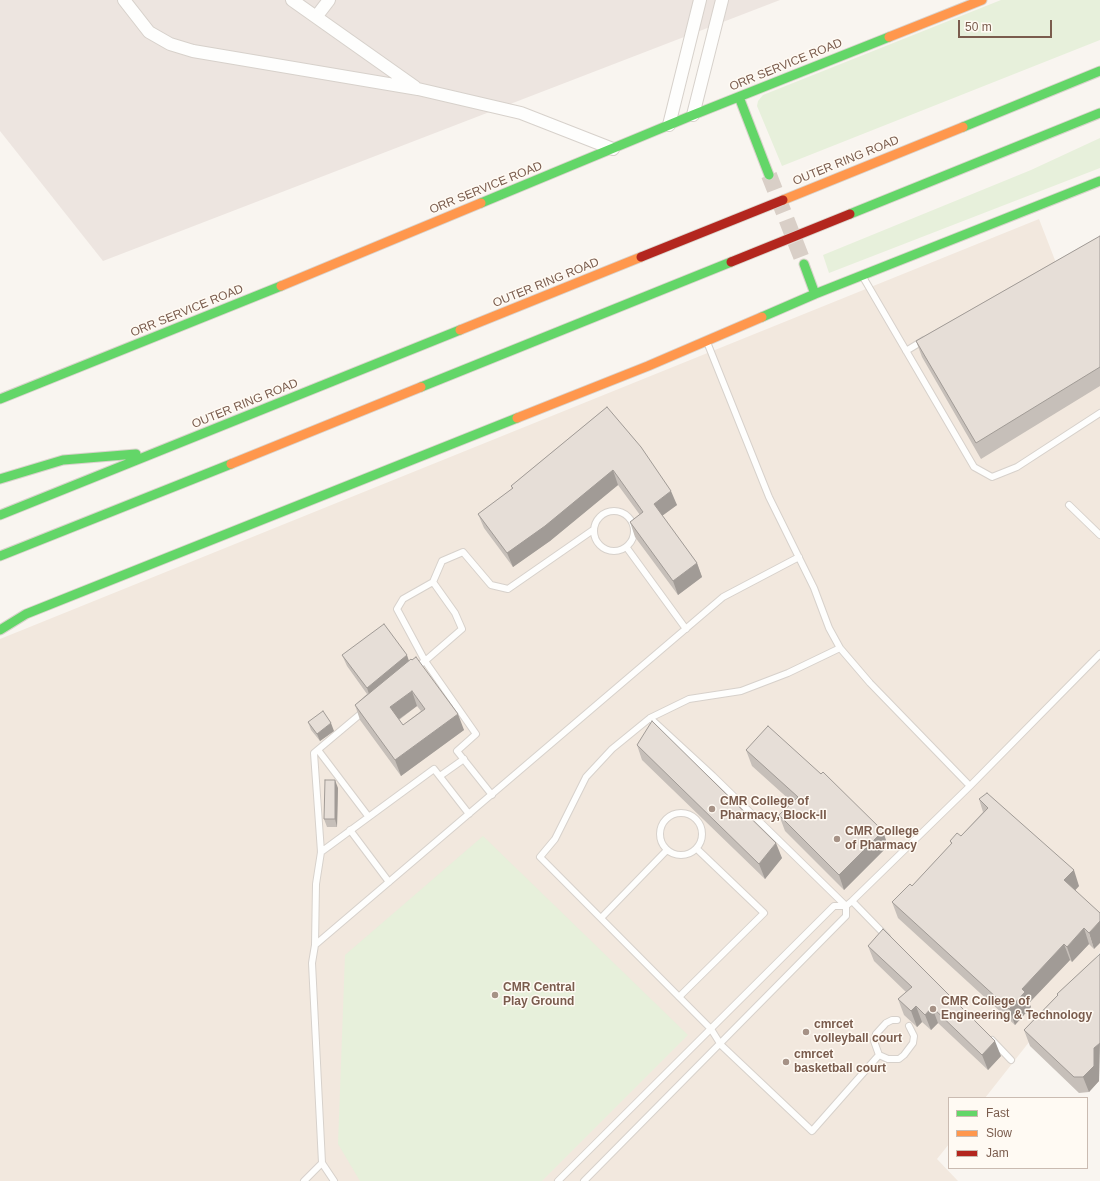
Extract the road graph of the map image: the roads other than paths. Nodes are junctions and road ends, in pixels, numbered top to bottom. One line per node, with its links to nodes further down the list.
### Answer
1 (124, 0): 9 (street)
2 (292, 0): 7 (street)
3 (329, 0): 7 (street)
4 (700, 0): 13 (street)
5 (722, 0): 12 (street)
6 (982, 0): 10 (main road, ORR SERVICE ROAD)
7 (316, 17): 9 (street)
8 (1100, 71): 25 (main road, OUTER RING ROAD)
9 (418, 89): 14 (street)
10 (739, 97): 12 (main road, ORR SERVICE ROAD); 15 (main road)
11 (1100, 113): 32 (main road)
12 (692, 114): 13 (main road, ORR SERVICE ROAD)
13 (669, 125): 14 (main road, ORR SERVICE ROAD)
14 (613, 149): 23 (main road, ORR SERVICE ROAD)
15 (769, 175)
16 (1100, 181): 18 (main road)
17 (804, 264): 19 (main road)
18 (862, 275): 19 (main road); 22 (lane)
19 (815, 294): 21 (main road)
20 (934, 335): 22 (lane)
21 (706, 340): 33 (lane); 36 (main road)
22 (906, 351): 24 (lane)
23 (0, 399)
24 (1100, 412)
25 (158, 453): 26 (main road); 28 (main road, OUTER RING ROAD)
26 (0, 479)
27 (1069, 505): 30 (lane)
28 (0, 515)
29 (593, 530): 31 (lane); 31 (lane); 34 (lane)
30 (1100, 535)
31 (627, 548): 35 (lane)
32 (0, 556)
33 (798, 556): 35 (lane); 37 (lane)
34 (433, 582): 39 (lane); 39 (lane)
35 (686, 629): 47 (lane)
36 (0, 630)
37 (840, 648): 42 (lane); 46 (lane)
38 (1099, 656): 46 (lane)
39 (424, 660): 40 (lane); 44 (lane)
40 (419, 666)
41 (371, 705): 43 (lane)
42 (650, 718): 56 (lane); 57 (lane)
43 (318, 750): 49 (lane); 53 (lane)
44 (464, 759): 45 (lane); 47 (lane)
45 (440, 776): 48 (lane); 49 (lane)
46 (970, 786): 55 (lane)
47 (492, 795): 48 (lane)
48 (469, 814): 54 (lane)
49 (368, 816): 50 (lane)
50 (350, 830): 53 (lane); 54 (lane)
51 (697, 848): 52 (lane); 52 (lane); 60 (lane)
52 (666, 851): 57 (lane)
53 (321, 852): 59 (lane)
54 (389, 882): 59 (lane)
55 (852, 901): 56 (lane); 58 (lane)
56 (846, 906): 63 (lane); 65 (lane)
57 (601, 918): 60 (lane)
58 (890, 939)
59 (315, 945): 68 (lane)
60 (679, 997): 63 (lane)
61 (898, 1020): 66 (lane)
62 (909, 1026): 66 (lane)
63 (711, 1029): 65 (lane); 71 (lane)
64 (989, 1038): 67 (lane)
65 (721, 1045): 66 (lane); 72 (lane)
66 (879, 1055)
67 (1011, 1060)
68 (322, 1163): 69 (lane); 70 (lane)
69 (304, 1181)
70 (334, 1181)
71 (558, 1181)
72 (584, 1181)

